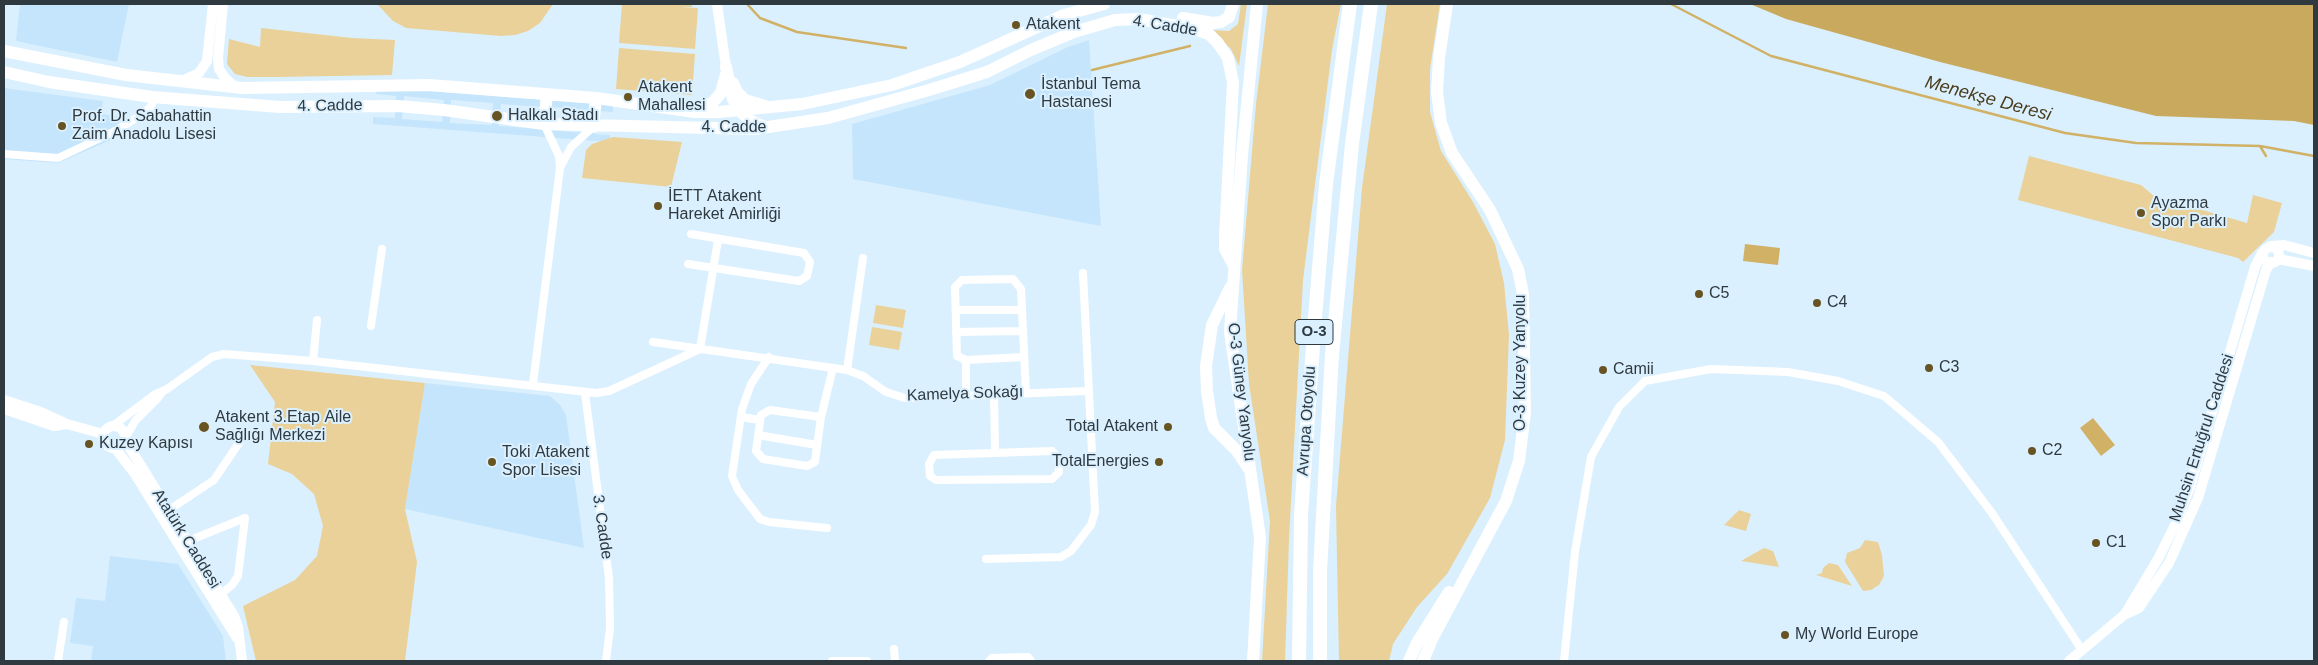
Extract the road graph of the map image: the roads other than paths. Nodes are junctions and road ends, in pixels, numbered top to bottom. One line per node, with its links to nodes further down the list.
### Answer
1 (213, 4): 14 (street)
2 (223, 4): 15 (street)
3 (717, 4): 12 (street)
4 (1104, 4): 19 (main road, 4. Cadde)
5 (1233, 4): 10 (main road)
6 (1258, 4): 36 (main road, O-3 Güney Yanyolu)
7 (1350, 4): 98 (highway, Avrupa Otoyolu / O-3)
8 (1371, 4): 99 (highway, Avrupa Otoyolu / O-3)
9 (1447, 4): 79 (main road, O-3 Kuzey Yanyolu)
10 (1138, 19): 24 (main road, 4. Cadde); 36 (main road, 4. Cadde)
11 (4, 51): 14 (main road, 4. Cadde)
12 (726, 67): 19 (main road); 20 (main road); 21 (main road)
13 (4, 72): 17 (main road, 4. Cadde)
14 (182, 81): 15 (main road, 4. Cadde)
15 (235, 87): 16 (main road, 4. Cadde)
16 (547, 94): 18 (main road, 4. Cadde); 22 (main road)
17 (152, 97): 22 (main road, 4. Cadde); 25 (street)
18 (596, 98): 21 (main road, 4. Cadde); 23 (main road)
19 (771, 108): 20 (main road, 4. Cadde)
20 (740, 111): 21 (main road, 4. Cadde); 24 (main road)
21 (696, 112)
22 (544, 124): 23 (main road, 4. Cadde); 26 (street)
23 (593, 126): 24 (main road, 4. Cadde); 26 (street)
24 (770, 128)
25 (4, 154)
26 (560, 168): 55 (street)
27 (691, 234): 28 (street)
28 (718, 240): 38 (street); 38 (street)
29 (2271, 246): 31 (street); 32 (street); 34 (street)
30 (382, 250): 44 (street)
31 (2262, 253): 34 (street); 83 (street, Muhsin Ertuğrul Caddesi)
32 (2314, 253)
33 (863, 258): 54 (street)
34 (2274, 260): 37 (street); 83 (street, Muhsin Ertuğrul Caddesi)
35 (688, 264): 38 (street)
36 (1233, 264): 40 (main road, O-3 Güney Yanyolu)
37 (2314, 266)
38 (713, 269): 48 (street)
39 (1083, 273): 57 (street)
40 (1232, 283): 76 (main road, O-3 Güney Yanyolu); 76 (main road)
41 (956, 310): 42 (street); 42 (street); 46 (street)
42 (1022, 310): 45 (street)
43 (317, 320): 52 (street)
44 (371, 326)
45 (1023, 331): 46 (street); 49 (street)
46 (956, 332): 51 (street)
47 (653, 342): 48 (street, Kamelya Sokağı)
48 (700, 348): 50 (street, Kamelya Sokağı); 58 (street)
49 (1024, 356): 51 (street); 60 (street)
50 (769, 357): 53 (street, Kamelya Sokağı); 64 (street)
51 (966, 360): 61 (street)
52 (313, 361): 55 (street); 56 (street)
53 (833, 368): 54 (street, Kamelya Sokağı); 65 (street)
54 (847, 370): 61 (street, Kamelya Sokağı)
55 (533, 384): 58 (street)
56 (163, 391): 68 (street); 72 (street)
57 (1088, 391): 60 (street, Kamelya Sokağı); 81 (street)
58 (585, 393): 91 (street, 3. Cadde)
59 (994, 393): 60 (street, Kamelya Sokağı); 61 (street, Kamelya Sokağı); 75 (street)
60 (1026, 393)
61 (966, 396)
62 (4, 400): 67 (street)
63 (4, 409): 67 (street)
64 (741, 417): 66 (street); 78 (street)
65 (821, 417): 66 (street); 73 (street)
66 (760, 420): 71 (street)
67 (67, 424): 69 (street)
68 (114, 425): 69 (street); 72 (street)
69 (103, 434): 74 (street)
70 (245, 434): 77 (street)
71 (758, 435): 73 (street); 73 (street)
72 (125, 438): 74 (street); 77 (street, Atatürk Caddesi)
73 (817, 444)
74 (114, 448): 77 (street, Atatürk Caddesi)
75 (995, 452): 75 (street)
76 (1252, 475): 97 (main road, O-3 Güney Yanyolu)
77 (165, 513): 80 (street, Atatürk Caddesi)
78 (827, 528)
79 (1488, 536): 100 (main road); 101 (main road, O-3 Kuzey Yanyolu)
80 (183, 543): 82 (street, Atatürk Caddesi); 82 (street); 85 (street, Atatürk Caddesi)
81 (986, 559)
82 (221, 594): 85 (street, Atatürk Caddesi)
83 (2124, 615): 87 (street, Muhsin Ertuğrul Caddesi)
84 (64, 622): 89 (street)
85 (239, 641): 90 (street, Atatürk Caddesi)
86 (894, 649): 94 (street)
87 (2082, 650): 102 (street); 103 (street, Muhsin Ertuğrul Caddesi)
88 (1010, 659): 95 (street); 96 (street)
89 (58, 661)
90 (242, 661)
91 (606, 661)
92 (832, 661): 93 (street)
93 (867, 661)
94 (895, 661)
95 (989, 661)
96 (1031, 661)
97 (1253, 661)
98 (1299, 661)
99 (1320, 661)
100 (1409, 661)
101 (1422, 661)
102 (1564, 661)
103 (2069, 661)

